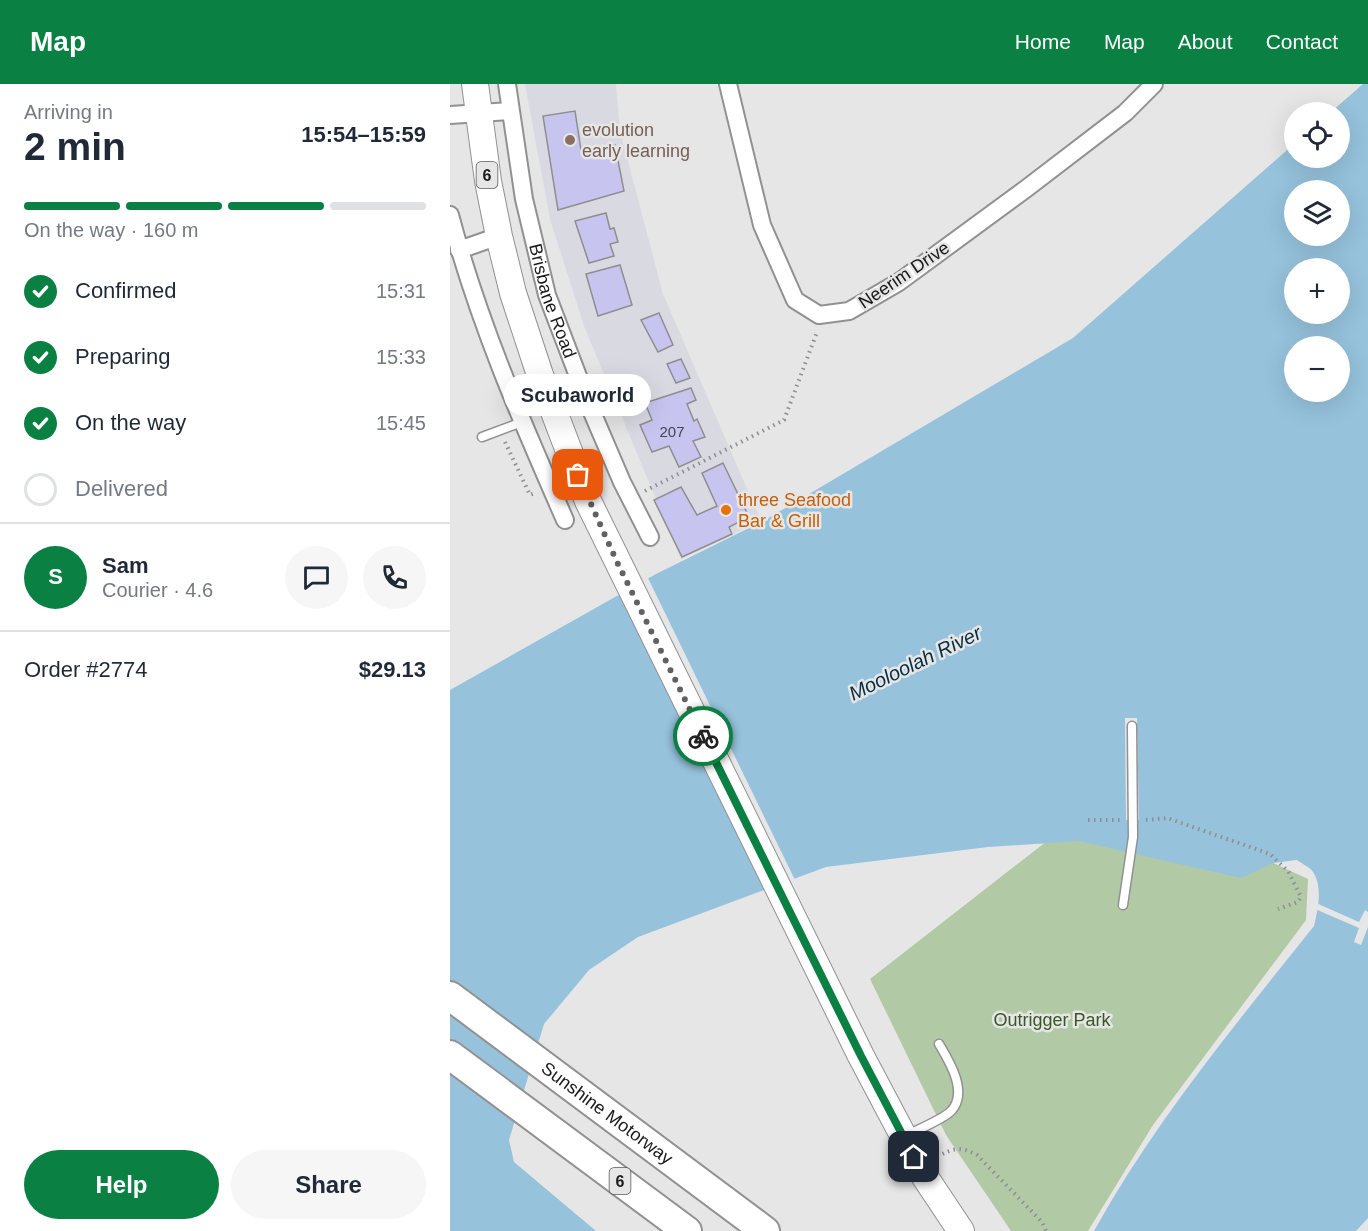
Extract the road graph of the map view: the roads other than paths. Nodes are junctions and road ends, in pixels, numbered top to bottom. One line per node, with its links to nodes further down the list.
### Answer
1 (475, 84): 6 (main road, Brisbane Road / 6)
2 (507, 84): 5 (street, Brisbane Road)
3 (728, 84): 4 (street, Neerim Drive)
4 (1154, 84)
5 (510, 111): 6 (street); 14 (street, Brisbane Road)
6 (478, 114): 7 (street); 9 (main road, Brisbane Road / 6)
7 (450, 115)
8 (450, 215): 10 (street)
9 (499, 237): 10 (street); 20 (main road, Brisbane Road / 6)
10 (459, 250): 11 (street)
11 (522, 422): 12 (lane); 13 (street)
12 (482, 437)
13 (565, 520)
14 (650, 537)
15 (1132, 726): 16 (lane)
16 (1123, 905)
17 (450, 996): 22 (highway, Sunshine Motorway)
18 (939, 1044): 20 (lane)
19 (450, 1055): 21 (highway, 6)
20 (903, 1137): 23 (main road, Brisbane Road / 6)
21 (687, 1231)
22 (765, 1231)
23 (961, 1231)

